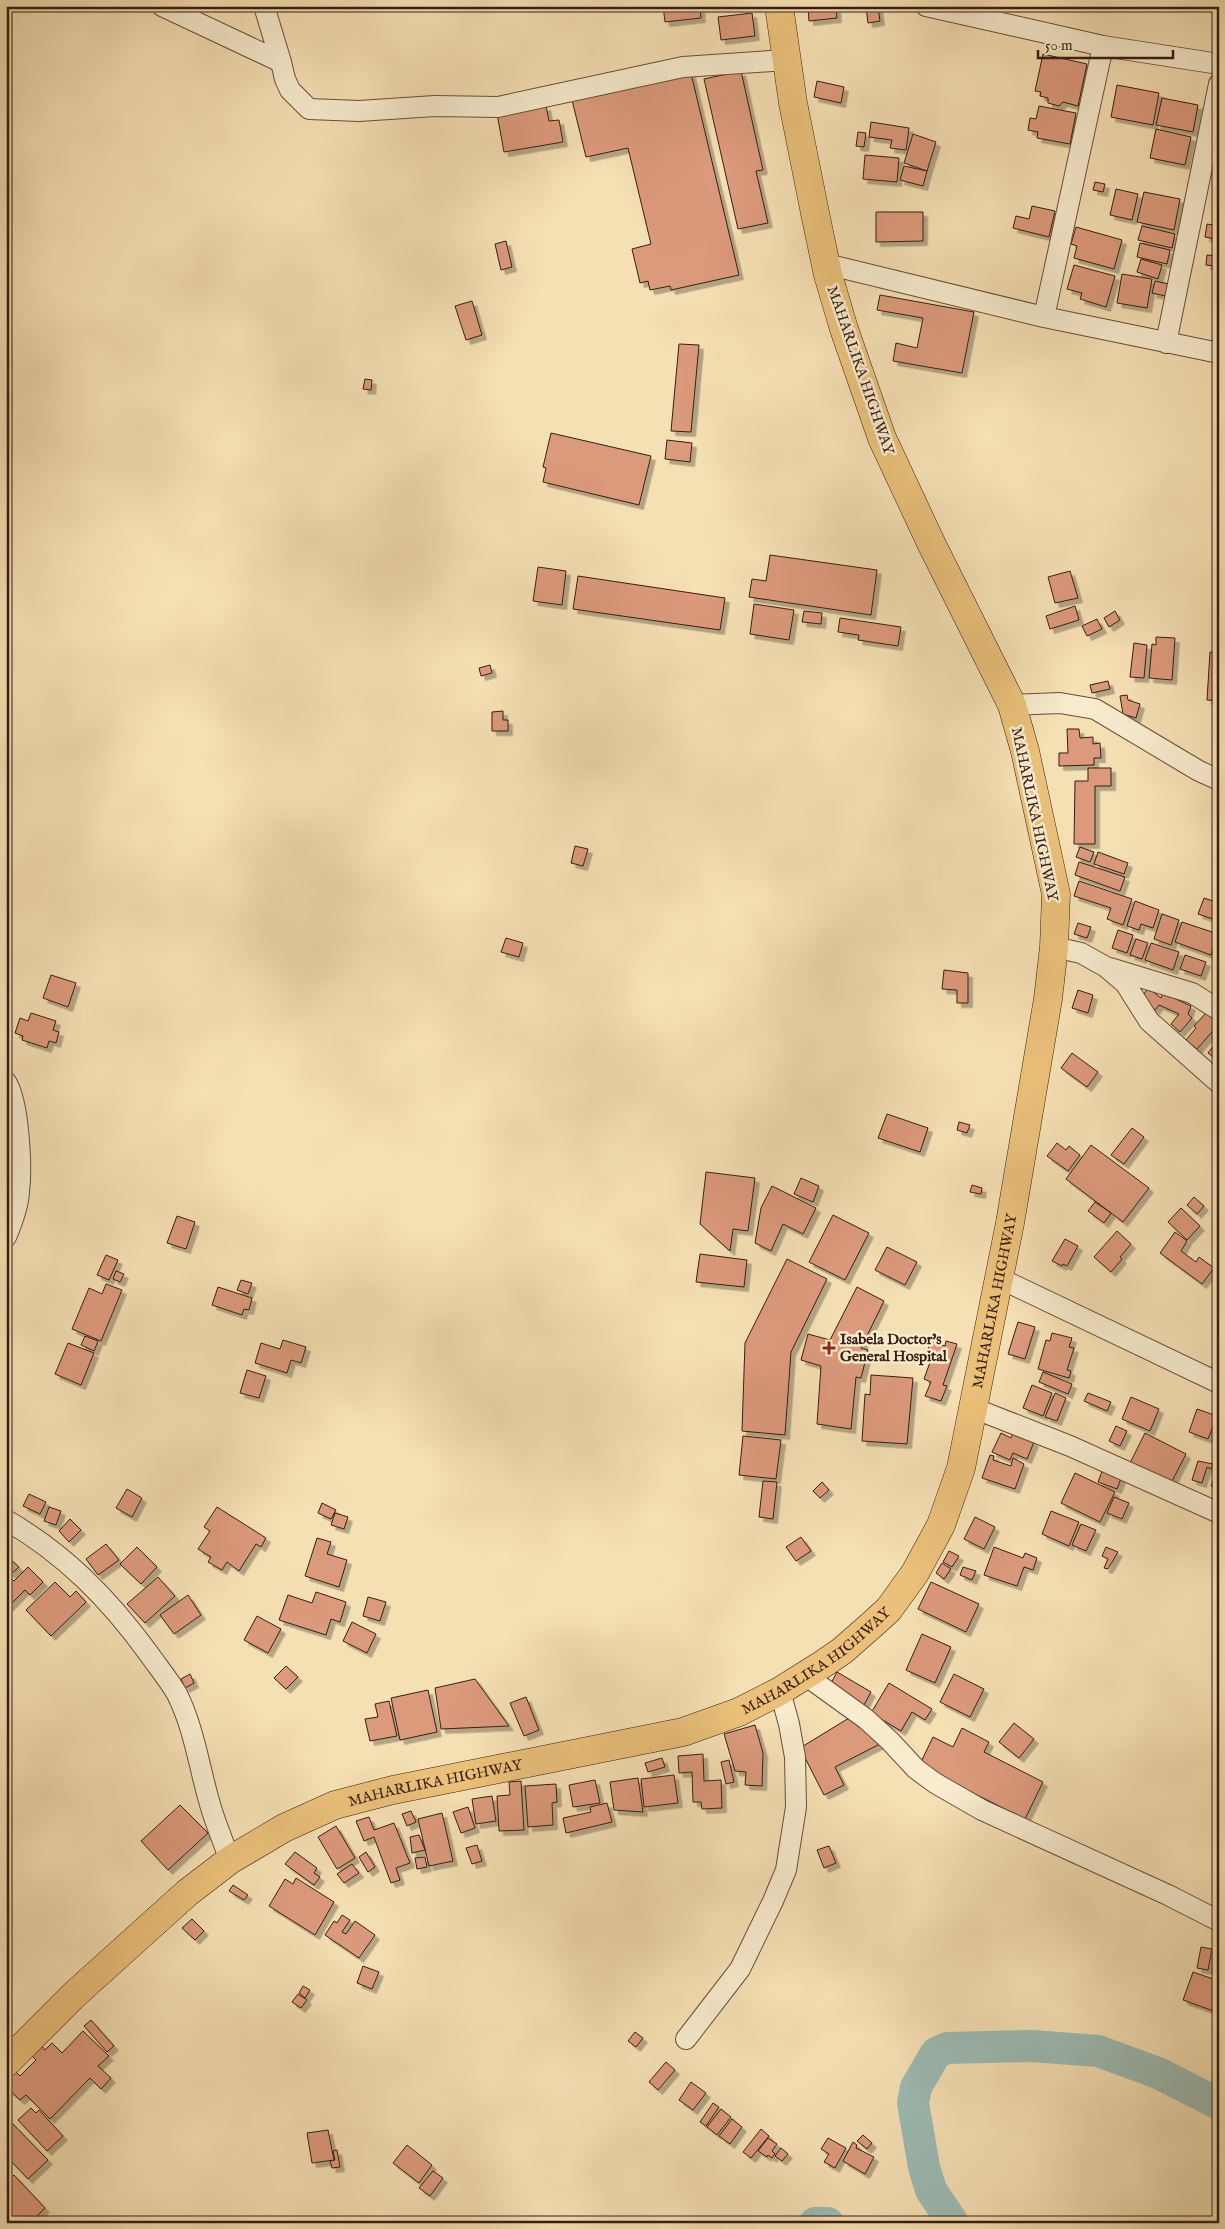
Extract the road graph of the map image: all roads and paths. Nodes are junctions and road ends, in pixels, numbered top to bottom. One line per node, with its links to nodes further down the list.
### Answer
1 (162, 6): 8 (street)
2 (264, 6): 8 (street)
3 (779, 6): 7 (highway, MAHARLIKA HIGHWAY)
4 (926, 6): 5 (street)
5 (957, 10): 6 (street)
6 (1103, 46): 9 (street); 12 (street)
7 (786, 60): 8 (street); 11 (highway, MAHARLIKA HIGHWAY)
8 (281, 62)
9 (1219, 64)
10 (1219, 84): 13 (street)
11 (826, 264): 12 (street); 15 (highway, MAHARLIKA HIGHWAY)
12 (1044, 317): 13 (street)
13 (1166, 343): 14 (street)
14 (1219, 352)
15 (1012, 705): 16 (street); 17 (highway, MAHARLIKA HIGHWAY)
16 (1219, 780)
17 (1054, 947): 18 (street); 23 (highway, MAHARLIKA HIGHWAY)
18 (1106, 967): 19 (street); 21 (street)
19 (1219, 1010)
20 (6, 1082): 22 (street)
21 (1219, 1083)
22 (6, 1237)
23 (999, 1278): 24 (street); 25 (highway, MAHARLIKA HIGHWAY)
24 (1219, 1383)
25 (973, 1408): 26 (street); 28 (highway, MAHARLIKA HIGHWAY)
26 (1219, 1513)
27 (6, 1520): 30 (street)
28 (804, 1675): 29 (highway, MAHARLIKA HIGHWAY); 31 (street)
29 (780, 1691): 30 (highway, MAHARLIKA HIGHWAY); 32 (street)
30 (230, 1860): 33 (highway, MAHARLIKA HIGHWAY)
31 (1219, 1921)
32 (686, 2040)
33 (6, 2064)

